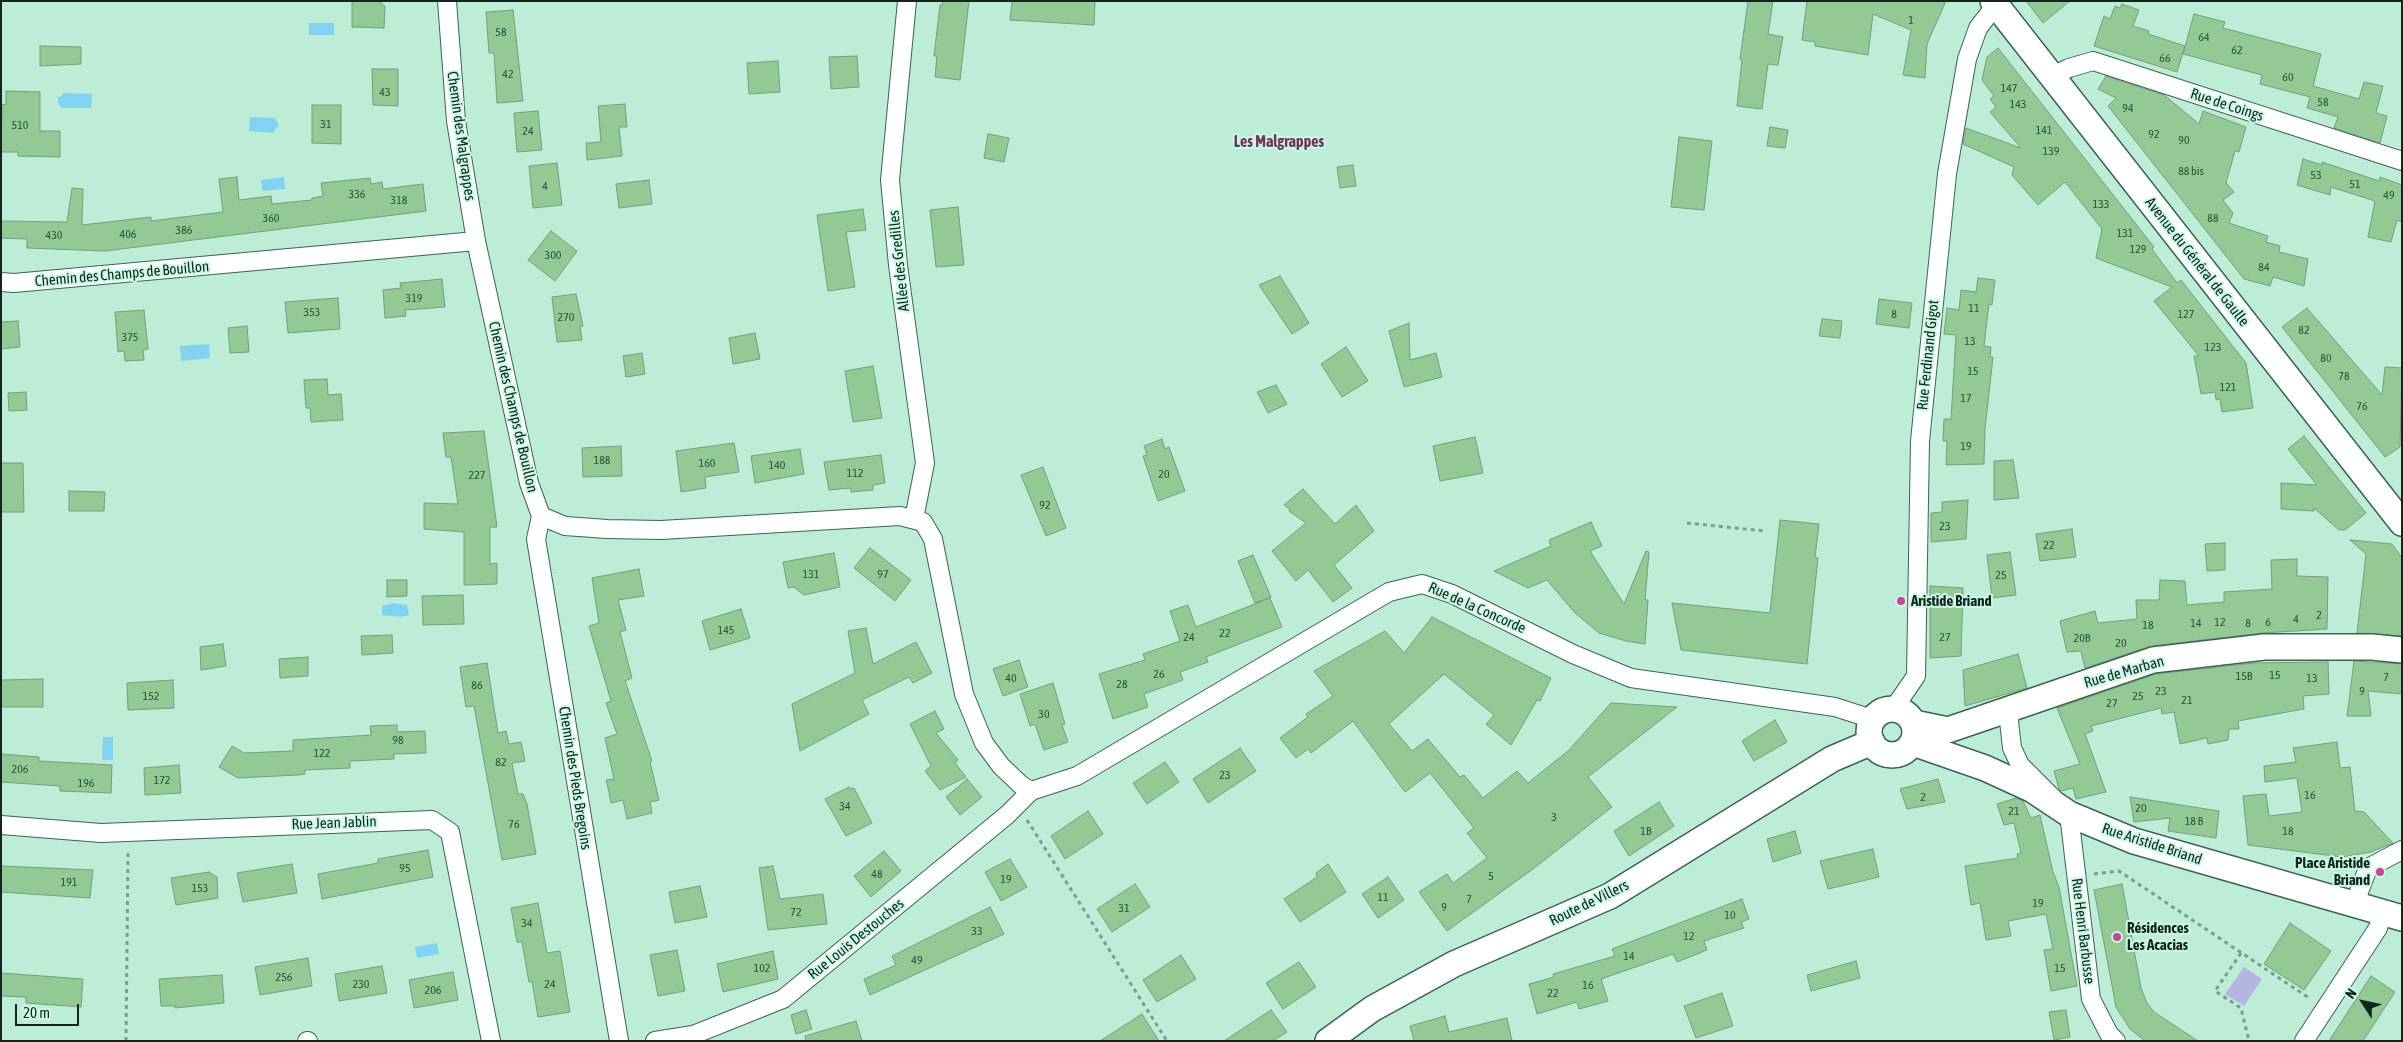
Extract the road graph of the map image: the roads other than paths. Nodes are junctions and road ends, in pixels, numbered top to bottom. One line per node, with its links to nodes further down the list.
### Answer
1 (447, 1): 6 (street, Chemin des Malgrappes)
2 (907, 1): 9 (street, Allée des Gredilles)
3 (1996, 2): 4 (main road, Avenue du Général de Gaulle); 12 (street, Rue Ferdinand Gigot)
4 (2053, 76): 5 (street, Rue de Coings); 10 (main road, Avenue du Général de Gaulle)
5 (2402, 161)
6 (476, 241): 7 (street, Chemin des Champs de Bouillon); 8 (street, Chemin des Champs de Bouillon)
7 (1, 282)
8 (541, 516): 9 (street); 23 (street, Chemin des Pieds Bregoins)
9 (914, 518): 16 (street)
10 (2402, 523)
11 (2402, 650): 13 (main road, Rue de Marban)
12 (1894, 708): 14 (main road); 15 (main road)
13 (2011, 708): 15 (main road, Rue de Marban); 17 (street)
14 (1872, 731): 15 (main road); 16 (street, Rue de la Concorde); 25 (main road, Route de Villers)
15 (1913, 733): 17 (main road, Rue Aristide Briand)
16 (1031, 791): 24 (street, Rue Louis Destouches)
17 (2069, 814): 20 (main road, Rue Aristide Briand); 26 (street, Rue Henri Barbusse)
18 (1, 825): 22 (street, Rue Jean Jablin)
19 (2402, 850): 20 (street)
20 (2354, 905): 21 (main road, Rue Aristide Briand)
21 (2392, 915): 27 (street)
22 (491, 1041)
23 (619, 1041)
24 (655, 1041)
25 (1328, 1041)
26 (2116, 1041)
27 (2304, 1041)

